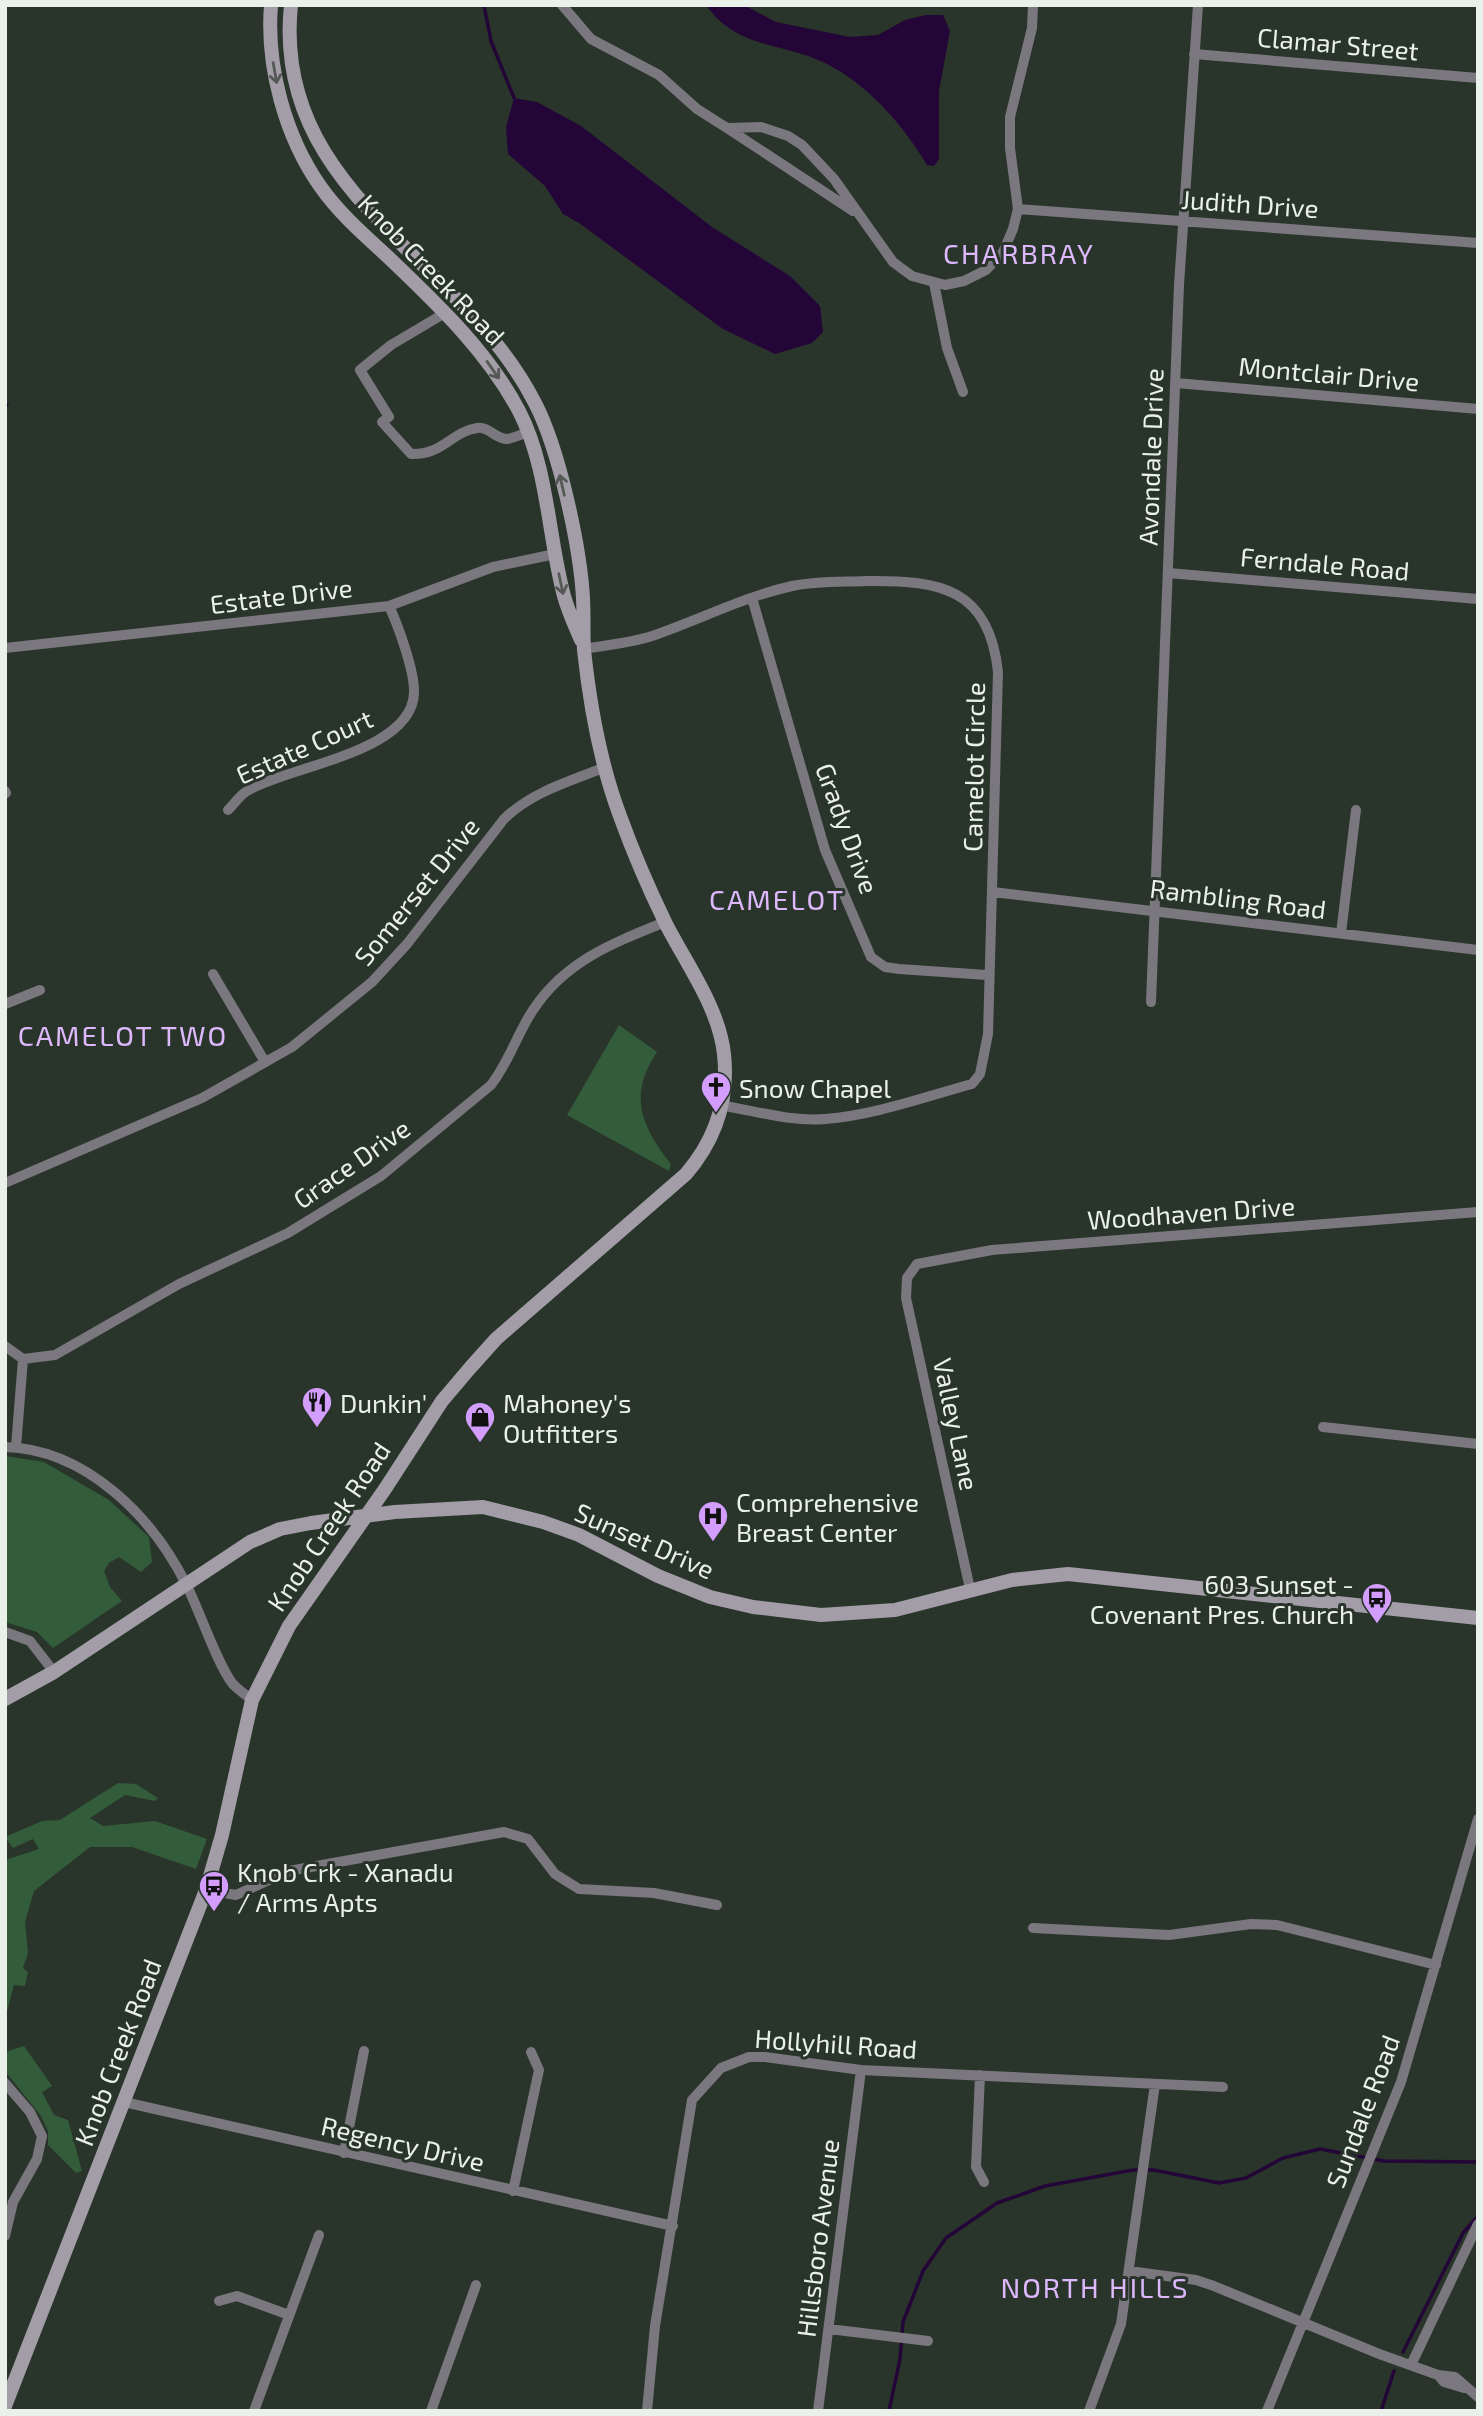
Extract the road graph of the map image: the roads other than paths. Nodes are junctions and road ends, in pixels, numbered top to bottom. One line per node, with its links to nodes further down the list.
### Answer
1 (271, 5): 10 (main road, Knob Creek Road, one-way to 10)
2 (291, 5): 8 (main road, Knob Creek Road)
3 (562, 5): 9 (street)
4 (1033, 5): 12 (street)
5 (1198, 5): 6 (street, Avondale Drive)
6 (1194, 54): 7 (street, Clamar Street); 14 (street, Avondale Drive)
7 (1478, 78)
8 (303, 106): 10 (main road); 11 (main road, Knob Creek Road)
9 (727, 128): 13 (street); 13 (street)
10 (296, 139): 11 (main road); 17 (main road, Knob Creek Road)
11 (332, 167): 15 (main road, Knob Creek Road)
12 (1018, 209): 14 (street, Judith Drive); 18 (street)
13 (860, 215): 18 (street)
14 (1185, 221): 16 (street, Judith Drive); 21 (street, Avondale Drive)
15 (396, 238): 17 (main road); 19 (main road, Knob Creek Road)
16 (1478, 243)
17 (382, 251): 20 (main road, Knob Creek Road)
18 (934, 284): 22 (street)
19 (458, 300): 20 (main road); 24 (main road, Knob Creek Road)
20 (445, 313): 25 (main road, Knob Creek Road, one-way to 25); 25 (street)
21 (1176, 383): 23 (street, Montclair Drive); 28 (street, Avondale Drive)
22 (963, 393)
23 (1478, 408)
24 (545, 425): 25 (main road); 26 (main road, Knob Creek Road, one-way to 24)
25 (528, 432): 27 (main road, Knob Creek Road)
26 (569, 520): 27 (main road); 29 (main road, Knob Creek Road)
27 (555, 554): 29 (main road); 32 (street, Estate Drive); 34 (main road, Knob Creek Road, one-way to 34)
28 (1168, 573): 31 (street, Ferndale Road); 39 (street, Avondale Drive)
29 (583, 596): 34 (main road, Knob Creek Road)
30 (752, 597): 34 (street, Camelot Circle); 38 (street, Camelot Circle); 44 (street, Grady Drive)
31 (1478, 599)
32 (389, 606): 33 (street, Estate Drive); 36 (street, Estate Court)
33 (5, 648)
34 (584, 649): 35 (main road, Knob Creek Road)
35 (603, 768): 40 (main road, Knob Creek Road); 48 (street, Somerset Drive)
36 (228, 810)
37 (1356, 810): 41 (street)
38 (993, 892): 39 (street, Rambling Road); 44 (street, Camelot Circle)
39 (1155, 912): 41 (street, Rambling Road); 46 (street, Avondale Drive)
40 (665, 922): 49 (main road, Knob Creek Road); 54 (street, Grace Drive)
41 (1341, 933): 42 (street, Rambling Road)
42 (1478, 950)
43 (213, 974): 48 (street)
44 (987, 975): 49 (street, Camelot Circle)
45 (40, 990): 47 (street)
46 (1151, 1002)
47 (5, 1004)
48 (265, 1062): 50 (street, Somerset Drive)
49 (724, 1106): 58 (main road, Knob Creek Road)
50 (5, 1183)
51 (1478, 1212): 52 (street, Woodhaven Drive)
52 (910, 1269): 60 (street, Valley Lane)
53 (5, 1346): 54 (street)
54 (23, 1359): 57 (street)
55 (1323, 1427): 56 (street)
56 (1478, 1444)
57 (11, 1447): 59 (street)
58 (368, 1515): 59 (main road, Sunset Drive); 60 (main road, Sunset Drive); 65 (main road, Knob Creek Road)
59 (186, 1583): 63 (main road, Sunset Drive); 65 (street)
60 (970, 1589): 61 (main road, Sunset Drive)
61 (1478, 1618)
62 (5, 1632): 63 (street)
63 (54, 1672): 64 (main road, Sunset Drive)
64 (5, 1699)
65 (252, 1700): 67 (main road, Knob Creek Road)
66 (1478, 1819): 70 (street, Sundale Road)
67 (206, 1890): 68 (street); 78 (main road, Knob Creek Road)
68 (717, 1905)
69 (1033, 1928): 70 (street)
70 (1436, 1965): 90 (street, Sundale Road)
71 (364, 2052): 79 (street)
72 (531, 2052): 81 (street)
73 (861, 2070): 74 (street, Hollyhill Road); 83 (street, Hollyhill Road); 91 (street, Hillsboro Avenue)
74 (980, 2075): 76 (street, Hollyhill Road); 80 (street)
75 (5, 2083): 85 (street)
76 (1155, 2084): 77 (street, Hollyhill Road); 86 (street)
77 (1223, 2087)
78 (124, 2102): 79 (street, Regency Drive); 95 (main road, Knob Creek Road)
79 (344, 2153): 81 (street, Regency Drive)
80 (984, 2182)
81 (513, 2191): 83 (street, Regency Drive)
82 (1478, 2224): 93 (street)
83 (673, 2226): 98 (street, Hollyhill Road)
84 (319, 2235): 89 (street)
85 (5, 2236)
86 (1129, 2271): 90 (street); 100 (street)
87 (476, 2285): 97 (street)
88 (219, 2301): 89 (street)
89 (289, 2315): 96 (street)
90 (1303, 2322): 93 (street); 101 (street, Sundale Road)
91 (829, 2329): 92 (street); 99 (street, Hillsboro Avenue)
92 (928, 2341)
93 (1411, 2365): 94 (street)
94 (1478, 2397)
95 (5, 2406)
96 (254, 2411)
97 (431, 2411)
98 (648, 2411)
99 (818, 2411)
100 (1088, 2411)
101 (1267, 2411)

